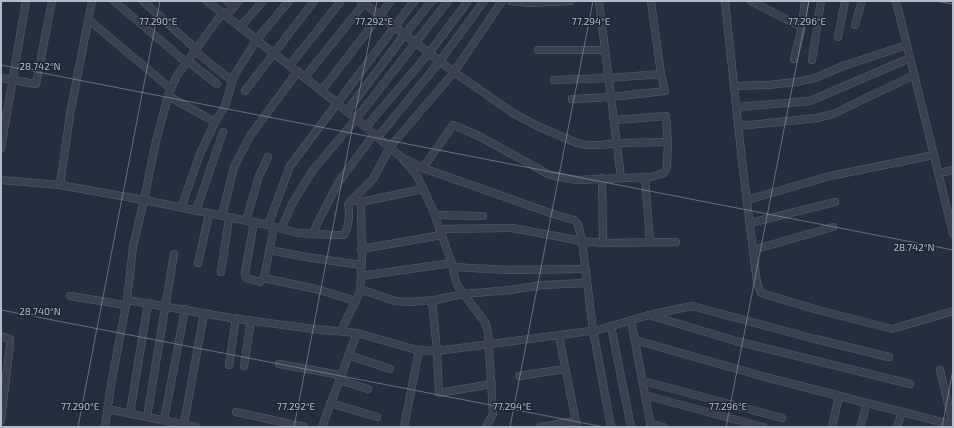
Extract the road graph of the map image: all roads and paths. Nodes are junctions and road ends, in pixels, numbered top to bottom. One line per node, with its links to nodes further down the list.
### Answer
1 (26, 1): 63 (street)
2 (52, 1): 63 (street)
3 (92, 1): 35 (street)
4 (114, 1): 53 (street)
5 (142, 1): 45 (street)
6 (207, 1): 33 (street)
7 (226, 1): 32 (street)
8 (239, 1): 32 (street)
9 (263, 1): 37 (street)
10 (289, 1): 42 (street)
11 (314, 1): 48 (street)
12 (341, 1): 55 (street)
13 (391, 1): 34 (street)
14 (414, 1): 38 (street)
15 (432, 1): 40 (street)
16 (448, 1): 43 (street)
17 (468, 1): 49 (street)
18 (484, 1): 54 (street)
19 (502, 1): 57 (street)
20 (511, 1): 21 (street)
21 (570, 1)
22 (599, 1): 47 (street)
23 (651, 1): 58 (street)
24 (725, 1): 67 (street)
25 (751, 1): 39 (street)
26 (805, 1): 39 (street)
27 (821, 1): 52 (street)
28 (845, 1): 41 (street)
29 (862, 1): 36 (street)
30 (896, 1): 44 (street)
31 (363, 2): 34 (street); 60 (street)
32 (234, 7): 33 (street)
33 (225, 14): 37 (street); 45 (street)
34 (379, 15): 38 (street); 68 (street)
35 (88, 20): 69 (street); 97 (street)
36 (855, 25)
37 (241, 26): 42 (street)
38 (394, 26): 40 (street); 73 (street)
39 (802, 27): 50 (street)
40 (405, 34): 43 (street); 75 (street)
41 (838, 37)
42 (257, 39): 48 (street); 65 (street)
43 (416, 43): 49 (street); 76 (street)
44 (907, 45): 51 (street); 67 (street)
45 (195, 50): 53 (street); 65 (street)
46 (538, 50): 47 (street)
47 (605, 50): 62 (street)
48 (274, 53): 55 (street); 70 (street)
49 (429, 53): 54 (street); 80 (street)
50 (794, 58)
51 (910, 58): 59 (street); 74 (street)
52 (812, 60)
53 (187, 61): 66 (street); 69 (street)
54 (440, 61): 57 (street); 82 (street)
55 (290, 65): 56 (street)
56 (298, 71): 60 (street); 109 (street)
57 (454, 72): 84 (street); 86 (street)
58 (660, 74): 62 (street); 71 (street)
59 (914, 75): 79 (street); 87 (street)
60 (305, 77): 68 (street)
61 (1, 78): 63 (street)
62 (609, 78): 64 (street); 71 (street)
63 (12, 79): 85 (street)
64 (554, 80)
65 (232, 81): 78 (street)
66 (217, 84)
67 (735, 86): 74 (street)
68 (322, 90): 73 (street)
69 (169, 92): 78 (street); 99 (street)
70 (245, 92)
71 (611, 97): 72 (street); 77 (street)
72 (572, 99)
73 (337, 103): 75 (street); 113 (street)
74 (737, 107): 79 (street)
75 (347, 111): 76 (street)
76 (356, 119): 80 (street); 113 (street)
77 (615, 120): 83 (street); 84 (street)
78 (215, 122): 104 (street)
79 (739, 126): 101 (street)
80 (366, 127): 82 (street)
81 (223, 132): 105 (street)
82 (376, 136): 86 (street); 117 (street)
83 (668, 142): 84 (street); 93 (street)
84 (618, 143): 95 (street)
85 (1, 148)
86 (390, 148): 89 (street); 100 (street)
87 (934, 154): 92 (street); 101 (street)
88 (268, 156): 110 (street)
89 (400, 156): 90 (street); 98 (street)
90 (423, 168): 94 (street); 118 (street)
91 (953, 170): 92 (street)
92 (939, 173): 116 (street)
93 (645, 177): 95 (street); 119 (street)
94 (602, 178): 95 (street); 121 (street)
95 (621, 178)
96 (1, 180): 97 (street)
97 (60, 185): 99 (street)
98 (423, 189): 102 (street); 107 (street)
99 (144, 200): 104 (street); 139 (street)
100 (352, 200): 102 (street); 117 (street)
101 (747, 200): 112 (street)
102 (361, 202): 122 (street)
103 (835, 202): 112 (street)
104 (181, 208): 105 (street)
105 (196, 211): 106 (street)
106 (209, 214): 109 (street); 126 (street)
107 (435, 215): 108 (street); 115 (street)
108 (483, 216)
109 (226, 217): 110 (street); 130 (street)
110 (246, 221): 111 (street)
111 (254, 222): 113 (street); 132 (street)
112 (750, 223): 124 (street)
113 (274, 227): 117 (street); 123 (street)
114 (833, 227): 124 (street)
115 (440, 232): 118 (street); 122 (street); 128 (street)
116 (953, 233)
117 (312, 234)
118 (582, 241): 121 (street); 129 (street)
119 (650, 242): 120 (street); 121 (street)
120 (676, 242)
121 (603, 243)
122 (361, 249): 127 (street)
123 (269, 250): 127 (street); 132 (street)
124 (753, 250): 143 (street)
125 (174, 254): 141 (street)
126 (198, 263)
127 (361, 265): 131 (street)
128 (452, 265): 129 (street); 131 (street); 135 (street)
129 (586, 269): 133 (street)
130 (221, 272)
131 (361, 276): 134 (street)
132 (264, 278): 138 (street)
133 (587, 283): 135 (street); 150 (street)
134 (360, 290): 137 (street); 138 (street)
135 (463, 294): 137 (street); 156 (street)
136 (70, 296): 139 (street)
137 (432, 300): 158 (street)
138 (356, 301): 151 (street)
139 (126, 303): 140 (street); 177 (street)
140 (148, 303): 141 (street); 180 (street)
141 (165, 306): 142 (street); 181 (street)
142 (185, 309): 144 (street); 185 (street)
143 (953, 311)
144 (204, 313): 146 (street); 186 (street)
145 (649, 315): 148 (street); 160 (street); 171 (street)
146 (236, 318): 147 (street); 162 (street)
147 (251, 320): 151 (street); 163 (street)
148 (631, 320): 149 (street); 155 (street)
149 (612, 326): 150 (street); 199 (street)
150 (593, 330): 154 (street); 198 (street)
151 (341, 331): 152 (street)
152 (357, 333): 157 (street); 159 (street)
153 (1, 336): 184 (street)
154 (559, 336): 156 (street); 164 (street)
155 (635, 340): 169 (street); 174 (street)
156 (490, 344): 158 (street); 170 (street)
157 (419, 350): 158 (street); 195 (street)
158 (437, 351): 170 (street)
159 (348, 355): 165 (street); 168 (street)
160 (889, 357)
161 (279, 364): 168 (street)
162 (229, 365)
163 (244, 366)
164 (565, 368): 167 (street); 187 (street)
165 (390, 369)
166 (940, 370): 189 (street)
167 (519, 376)
168 (340, 377): 172 (street); 175 (street)
169 (643, 381): 173 (street); 183 (street)
170 (492, 384): 191 (street)
171 (910, 384)
172 (368, 389)
173 (645, 395): 188 (street); 201 (street)
174 (839, 396): 176 (street); 202 (street)
175 (330, 403): 182 (street); 190 (street)
176 (867, 403): 179 (street); 203 (street)
177 (108, 409): 180 (street); 192 (street)
178 (236, 412): 194 (street)
179 (902, 412): 189 (street); 204 (street)
180 (130, 413): 181 (street)
181 (148, 417): 185 (street)
182 (377, 417)
183 (782, 418)
184 (1, 420)
185 (164, 420): 186 (street)
186 (184, 424): 193 (street)
187 (576, 424): 197 (street)
188 (651, 425): 200 (street)
189 (953, 425)
190 (324, 426)
191 (487, 426): 196 (street)
192 (105, 427)
193 (196, 427)
194 (304, 427)
195 (404, 427)
196 (481, 427)
197 (540, 427)
198 (611, 427)
199 (631, 427)
200 (663, 427)
201 (763, 427)
202 (832, 427)
203 (860, 427)
204 (897, 427)

